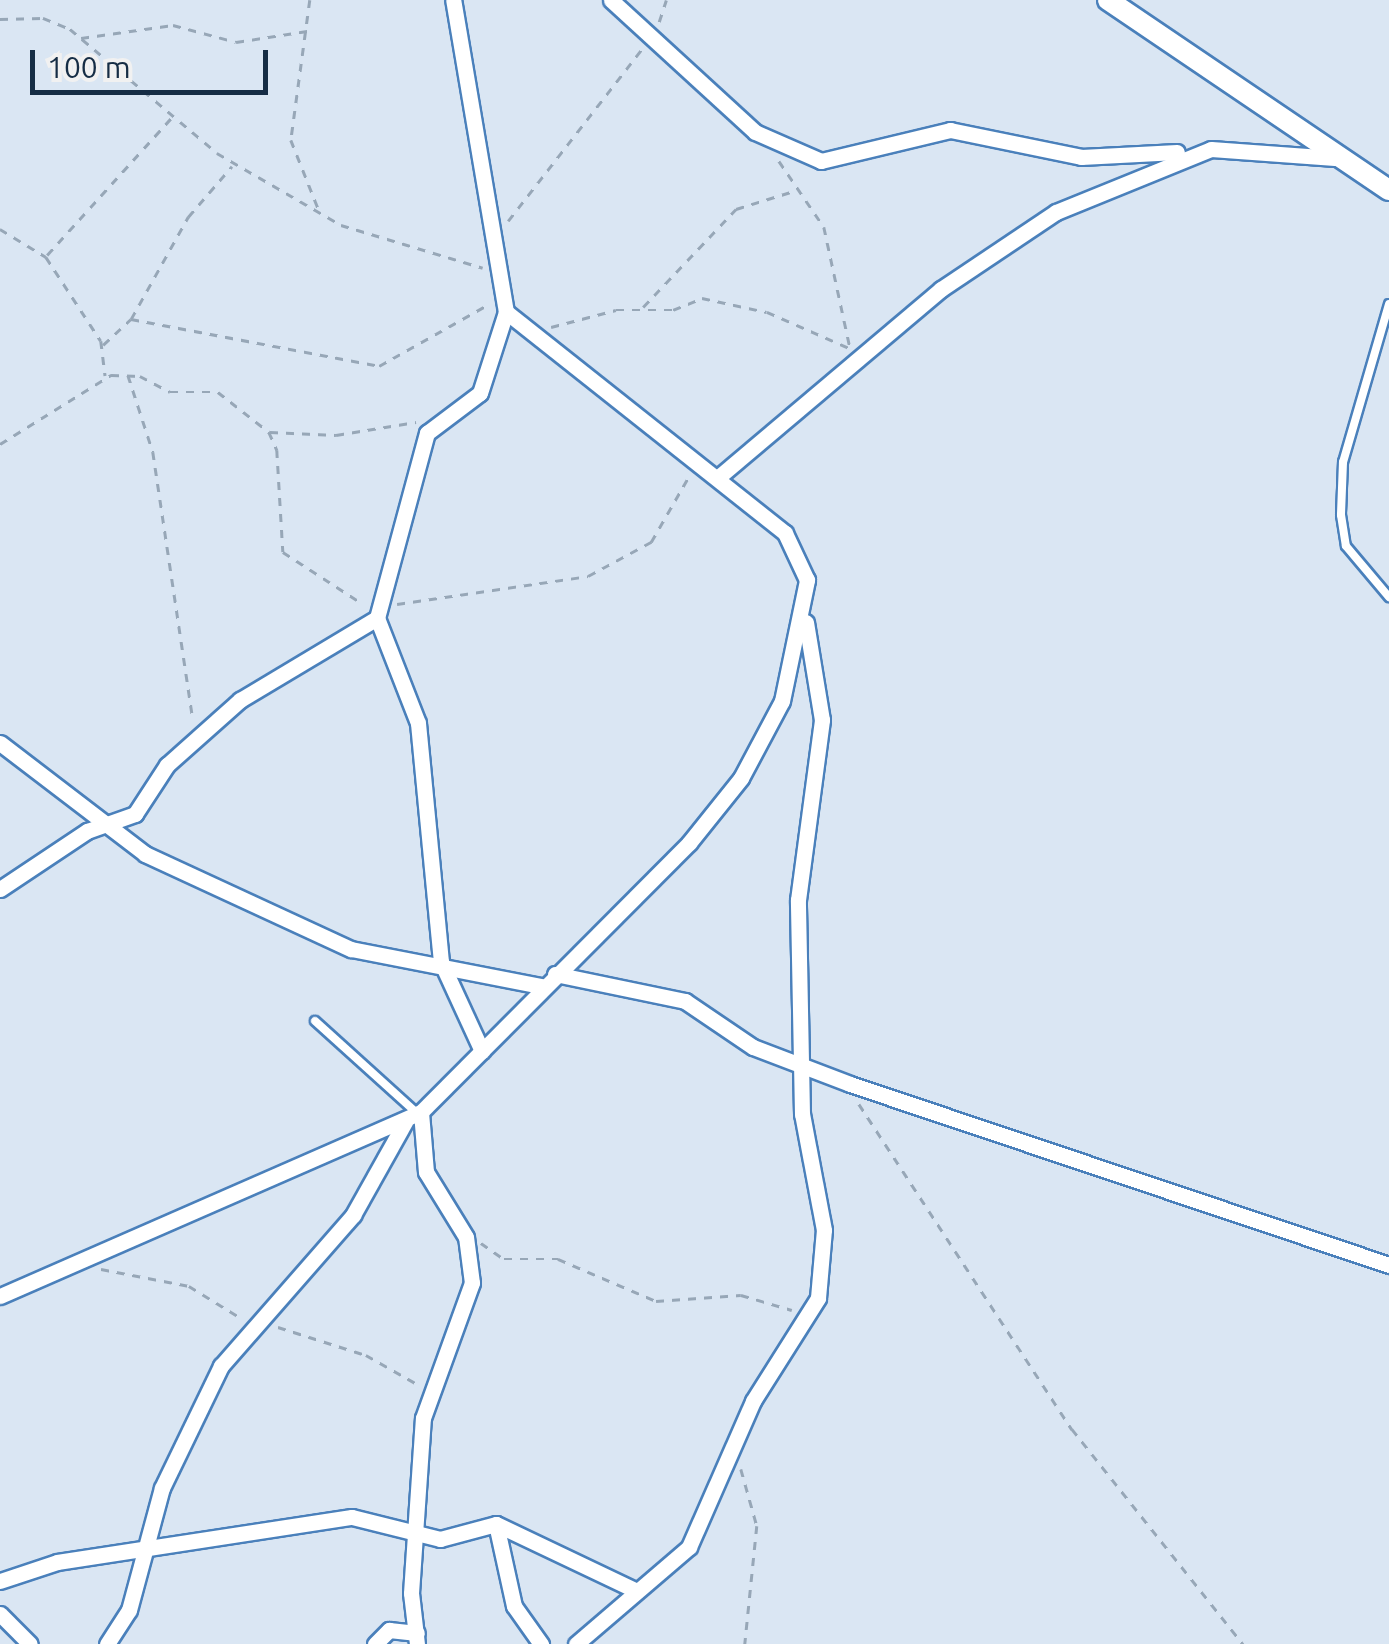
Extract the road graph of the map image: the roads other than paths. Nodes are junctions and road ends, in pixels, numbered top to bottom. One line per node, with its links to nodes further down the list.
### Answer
1 (454, 0): 8 (street)
2 (612, 0): 4 (street)
3 (1108, 0): 5 (street)
4 (1211, 149): 5 (street); 9 (street)
5 (1339, 159): 6 (street)
6 (1389, 190)
7 (1389, 304): 10 (lane)
8 (506, 312): 9 (street); 12 (street)
9 (721, 475): 11 (street)
10 (1389, 597)
11 (805, 614): 17 (street); 21 (street)
12 (377, 615): 14 (street); 16 (street)
13 (0, 743): 14 (street)
14 (108, 824): 15 (street); 16 (street)
15 (0, 889)
16 (441, 962): 18 (street); 20 (street)
17 (555, 974): 18 (street); 21 (street)
18 (541, 986): 20 (street)
19 (315, 1021): 22 (lane)
20 (482, 1051): 22 (street)
21 (802, 1060): 23 (street); 29 (street)
22 (415, 1116): 24 (street); 26 (street); 27 (street)
23 (1389, 1265)
24 (0, 1296)
25 (496, 1524): 26 (street); 29 (street); 35 (street)
26 (415, 1534): 27 (street); 31 (street)
27 (145, 1552): 28 (street); 33 (street)
28 (0, 1581)
29 (637, 1590): 36 (street)
30 (0, 1614): 32 (street)
31 (417, 1638): 34 (street)
32 (30, 1644)
33 (107, 1644)
34 (375, 1644)
35 (540, 1644)
36 (576, 1644)

